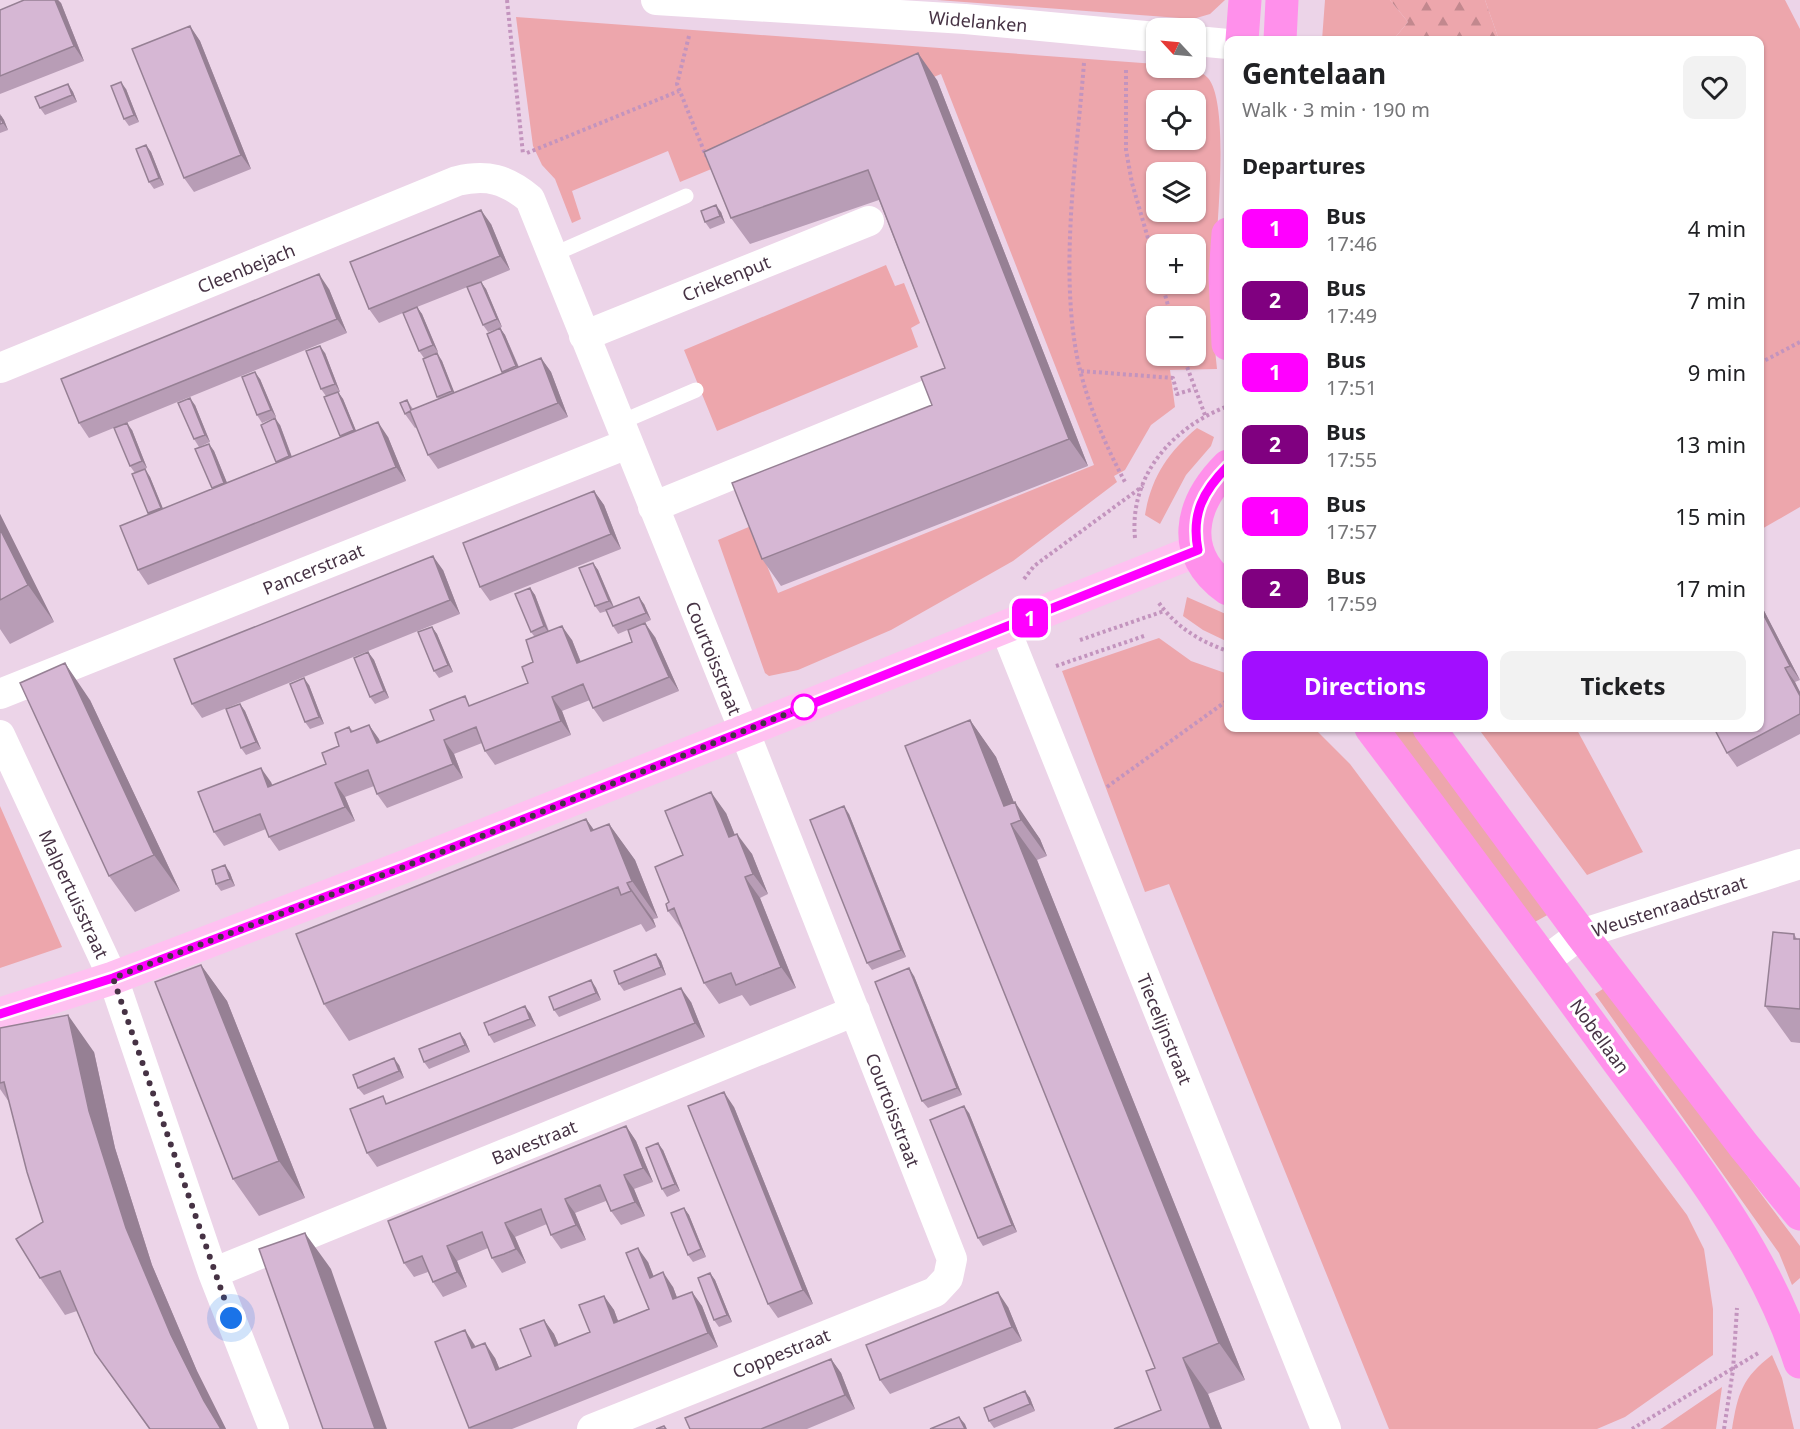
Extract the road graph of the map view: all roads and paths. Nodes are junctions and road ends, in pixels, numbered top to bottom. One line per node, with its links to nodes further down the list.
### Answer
1 (507, 0): 14 (path)
2 (656, 0): 5 (street, Widelanken)
3 (1245, 0): 9 (main road)
4 (1282, 0): 10 (main road)
5 (698, 3): 6 (street, Widelanken); 13 (path)
6 (1086, 30): 7 (street, Widelanken); 26 (path)
7 (1127, 34): 8 (street, Widelanken); 19 (path)
8 (1146, 36)
9 (1242, 36)
10 (1280, 36)
11 (1206, 42): 12 (street)
12 (1224, 44)
13 (679, 90): 14 (path); 15 (path)
14 (523, 155): 16 (path)
15 (709, 162)
16 (502, 181): 20 (street, Courtoisstraat); 25 (street, Cleenbejach)
17 (686, 196): 20 (lane)
18 (869, 221): 21 (street, Criekenput)
19 (1147, 234)
20 (552, 255): 21 (street, Courtoisstraat)
21 (584, 336): 31 (street, Courtoisstraat)
22 (1800, 342): 23 (path)
23 (1764, 361)
24 (1186, 366): 27 (path)
25 (0, 368)
26 (1081, 371): 27 (path); 33 (path)
27 (1194, 389): 30 (path)
28 (696, 390): 31 (lane)
29 (937, 391): 35 (street)
30 (1224, 408)
31 (623, 434): 35 (street, Courtoisstraat); 41 (street, Pancerstraat)
32 (1224, 470): 36 (main road)
33 (1125, 482)
34 (1143, 486): 38 (path)
35 (652, 507): 45 (street, Courtoisstraat)
36 (1198, 550): 37 (main road); 38 (street)
37 (1224, 586)
38 (1005, 628): 40 (street, Tiecelijnstraat); 45 (street)
39 (1144, 636): 40 (path)
40 (1024, 677): 47 (street, Tiecelijnstraat)
41 (0, 694)
42 (1224, 703): 47 (path)
43 (1374, 732): 50 (main road, Nobellaan)
44 (1432, 732): 49 (main road)
45 (745, 733): 51 (street); 52 (street, Courtoisstraat)
46 (0, 735): 51 (street, Malpertuisstraat)
47 (1077, 808): 60 (street, Tiecelijnstraat)
48 (1800, 864): 49 (street, Weustenraadstraat)
49 (1581, 934): 50 (street, Weustenraadstraat); 54 (main road)
50 (1545, 961): 57 (main road, Nobellaan)
51 (113, 978): 53 (street); 56 (street, Malpertuisstraat)
52 (855, 1011): 55 (street, Courtoisstraat); 56 (street, Bavestraat)
53 (0, 1014)
54 (1800, 1214)
55 (952, 1259): 59 (street, Coppestraat)
56 (213, 1274): 58 (street, Malpertuisstraat)
57 (1800, 1362)
58 (274, 1429)
59 (592, 1429)
60 (1326, 1429)
61 (1632, 1429): 62 (path)
62 (1724, 1429)

